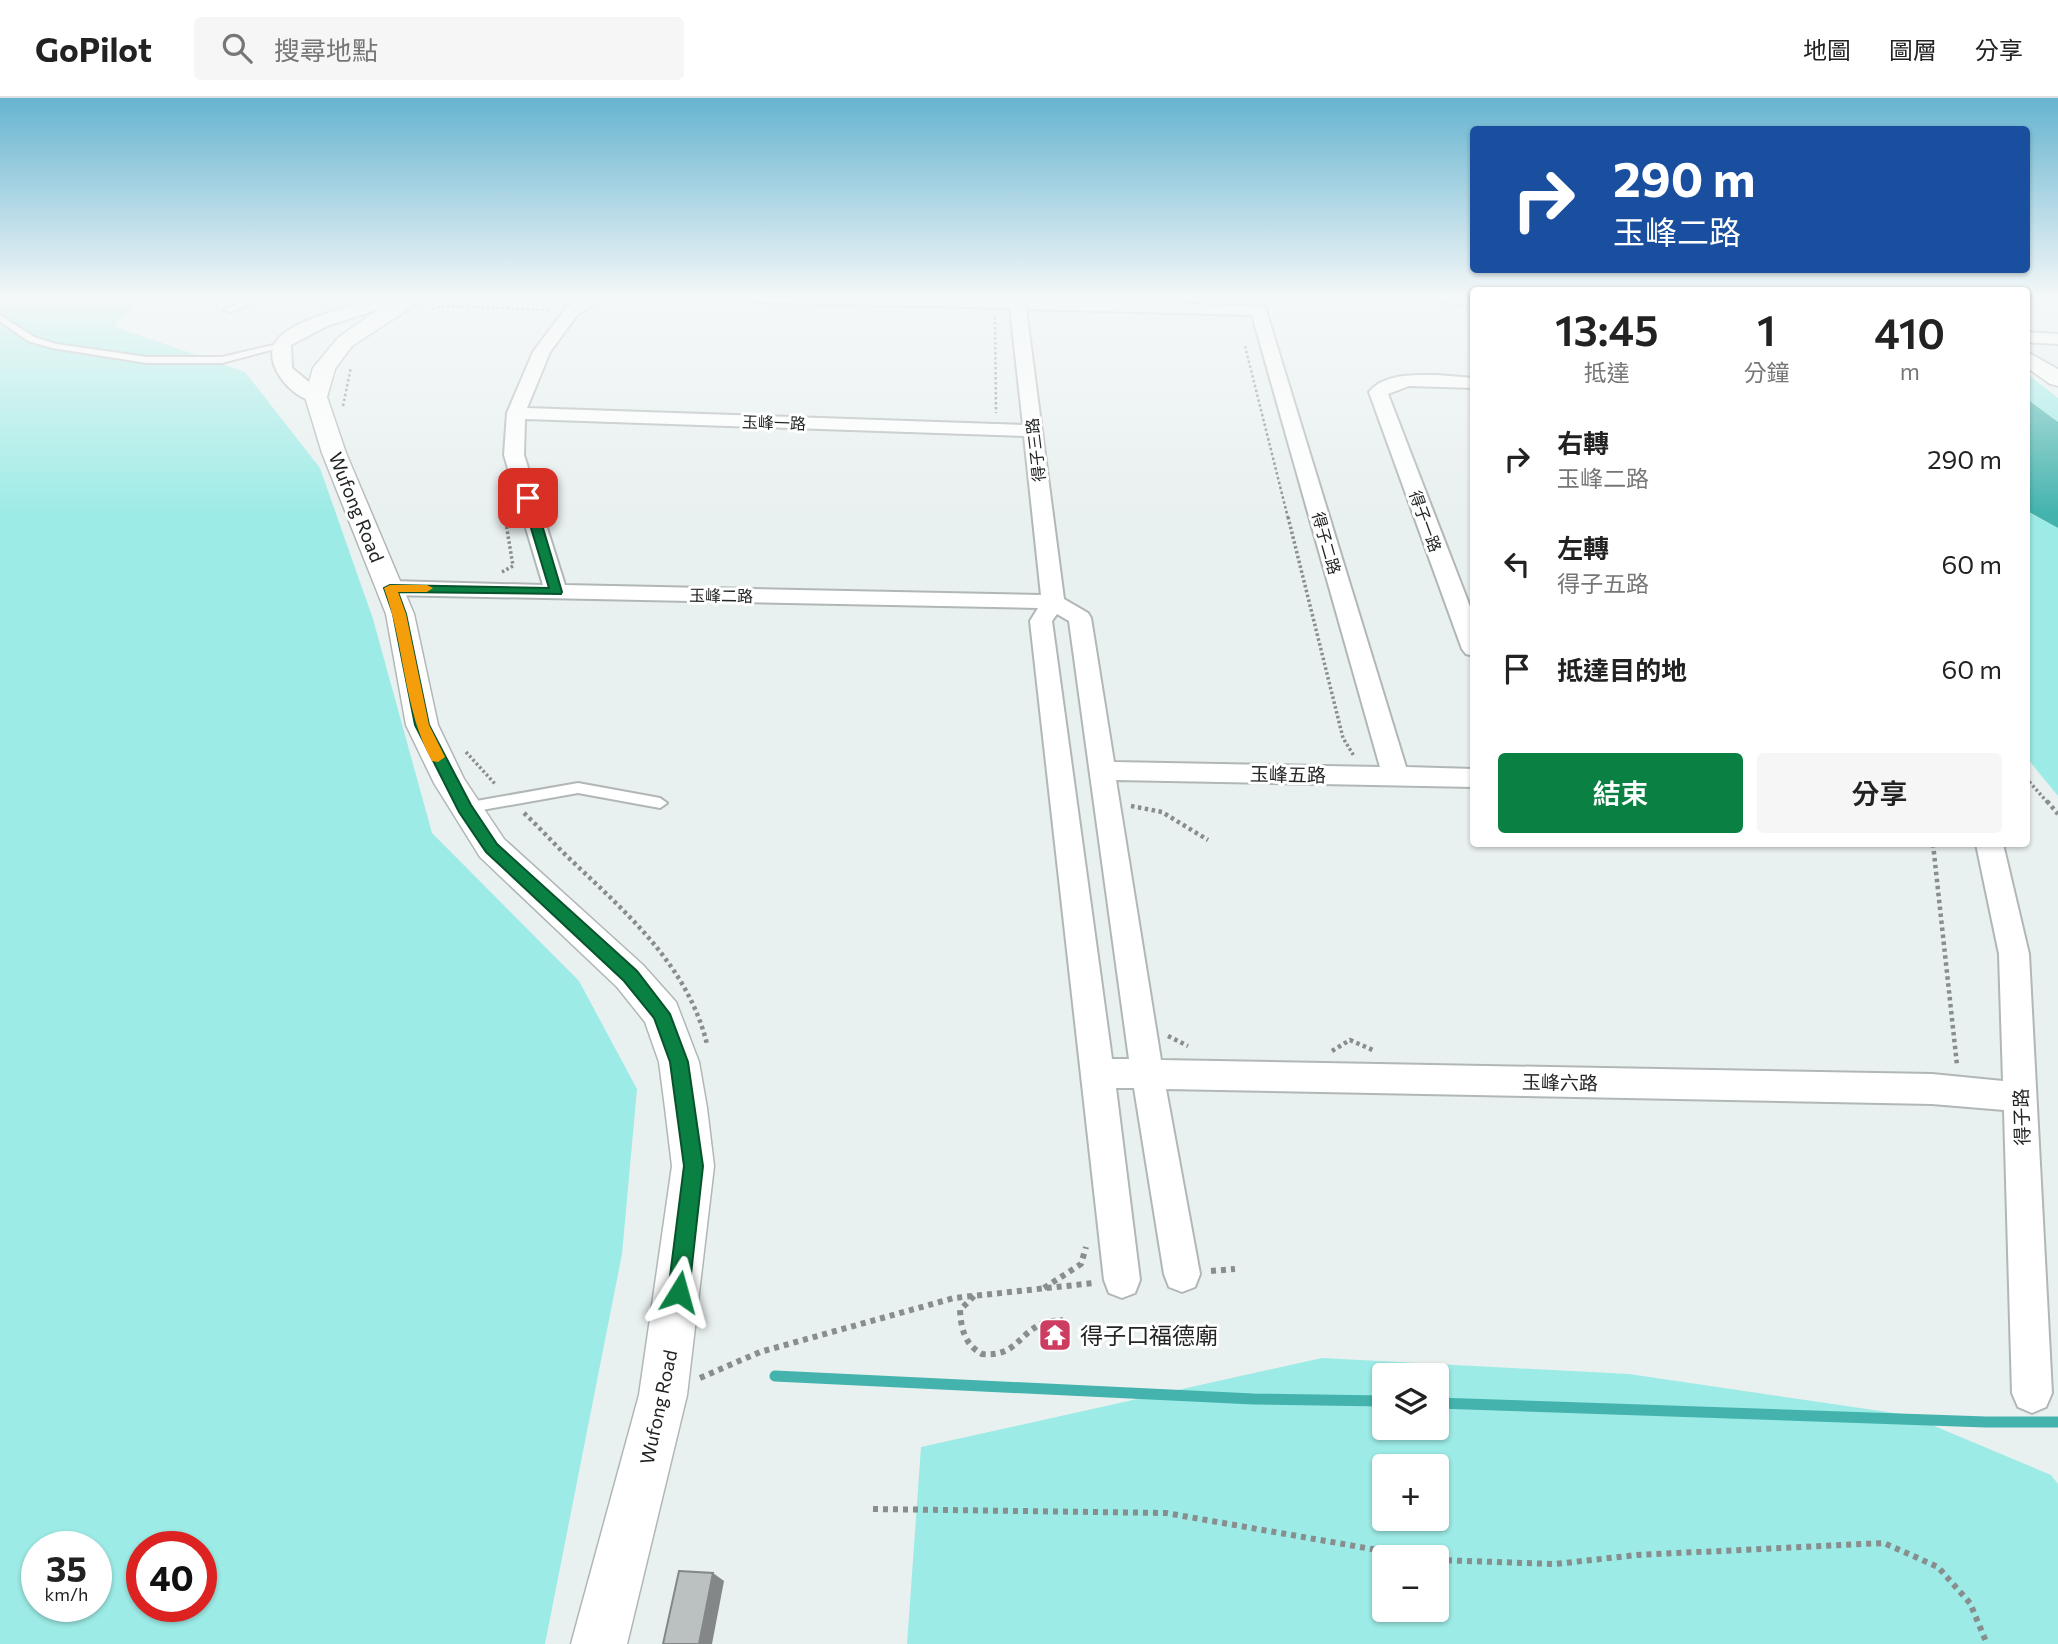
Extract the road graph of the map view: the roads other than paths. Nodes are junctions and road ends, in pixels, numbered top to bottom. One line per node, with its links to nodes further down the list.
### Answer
1 (284, 369): 7 (street)
2 (324, 369): 7 (street)
3 (535, 369): 8 (street)
4 (1025, 369): 9 (street, 得子三路)
5 (1276, 369): 15 (street, 得子二路)
6 (1470, 383): 13 (street, 得子一路)
7 (329, 404): 10 (street, Wufong Road)
8 (516, 413): 9 (street, 玉峰一路); 11 (street)
9 (1032, 431): 12 (street, 得子三路)
10 (390, 588): 11 (street, 玉峰二路); 18 (street, Wufong Road)
11 (556, 592): 12 (street, 玉峰二路)
12 (1053, 602): 14 (street); 20 (street)
13 (1470, 638)
14 (1102, 771): 15 (street, 玉峰五路); 21 (street)
15 (1396, 776): 16 (street, 玉峰五路)
16 (1470, 778)
17 (660, 803): 18 (lane)
18 (465, 808): 26 (street, Wufong Road)
19 (1991, 847): 22 (street, 得子路)
20 (1098, 1073): 21 (street, 玉峰六路); 24 (street)
21 (1148, 1074): 22 (street, 玉峰六路); 23 (street)
22 (2020, 1097): 25 (street, 得子路)
23 (1182, 1274)
24 (1122, 1280)
25 (2032, 1393)
26 (599, 1644)

